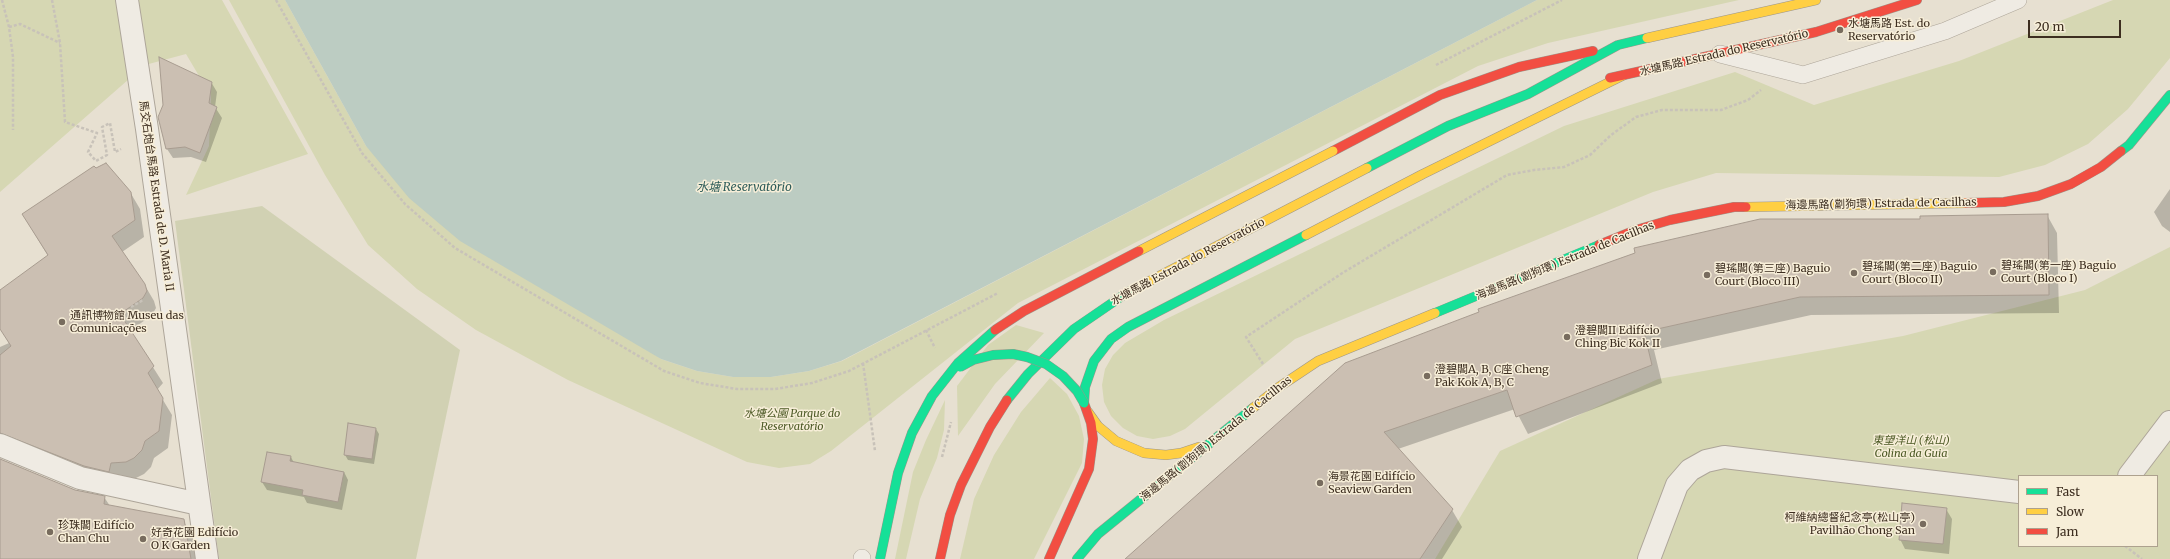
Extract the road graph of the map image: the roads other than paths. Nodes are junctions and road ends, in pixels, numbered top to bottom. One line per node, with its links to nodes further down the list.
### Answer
1 (127, 0): 19 (street, 馬交石炮台馬路 Estrada de D. Maria II)
2 (1816, 0): 5 (main road, 水塘馬路 Estrada do Reservatório)
3 (1917, 0): 6 (main road, 水塘馬路 Estrada do Reservatório)
4 (2018, 0): 6 (lane)
5 (1618, 45): 10 (main road, 水塘馬路 Estrada do Reservatório); 12 (main road, bridge)
6 (1720, 54): 7 (main road, 水塘馬路 Estrada do Reservatório)
7 (1624, 75): 8 (main road, 水塘馬路 Estrada do Reservatório); 13 (main road)
8 (1587, 82)
9 (1558, 88): 10 (main road, 水塘馬路 Estrada do Reservatório)
10 (1528, 94): 22 (main road, 水塘馬路 Estrada do Reservatório)
11 (2170, 95): 15 (main road, 海邊馬路(劏狗環) Estrada de Cacilhas)
12 (944, 379): 13 (main road, bridge); 21 (main road, bridge)
13 (1085, 407): 15 (main road); 23 (main road)
14 (2170, 422): 17 (street)
15 (1216, 438): 24 (main road, 海邊馬路(劏狗環) Estrada de Cacilhas)
16 (0, 445): 19 (street)
17 (2130, 475)
18 (2018, 492): 25 (street)
19 (199, 504): 20 (street, 馬交石炮台馬路 Estrada de D. Maria II)
20 (207, 559)
21 (880, 559)
22 (940, 559)
23 (1049, 559)
24 (1077, 559)
25 (1649, 559)

